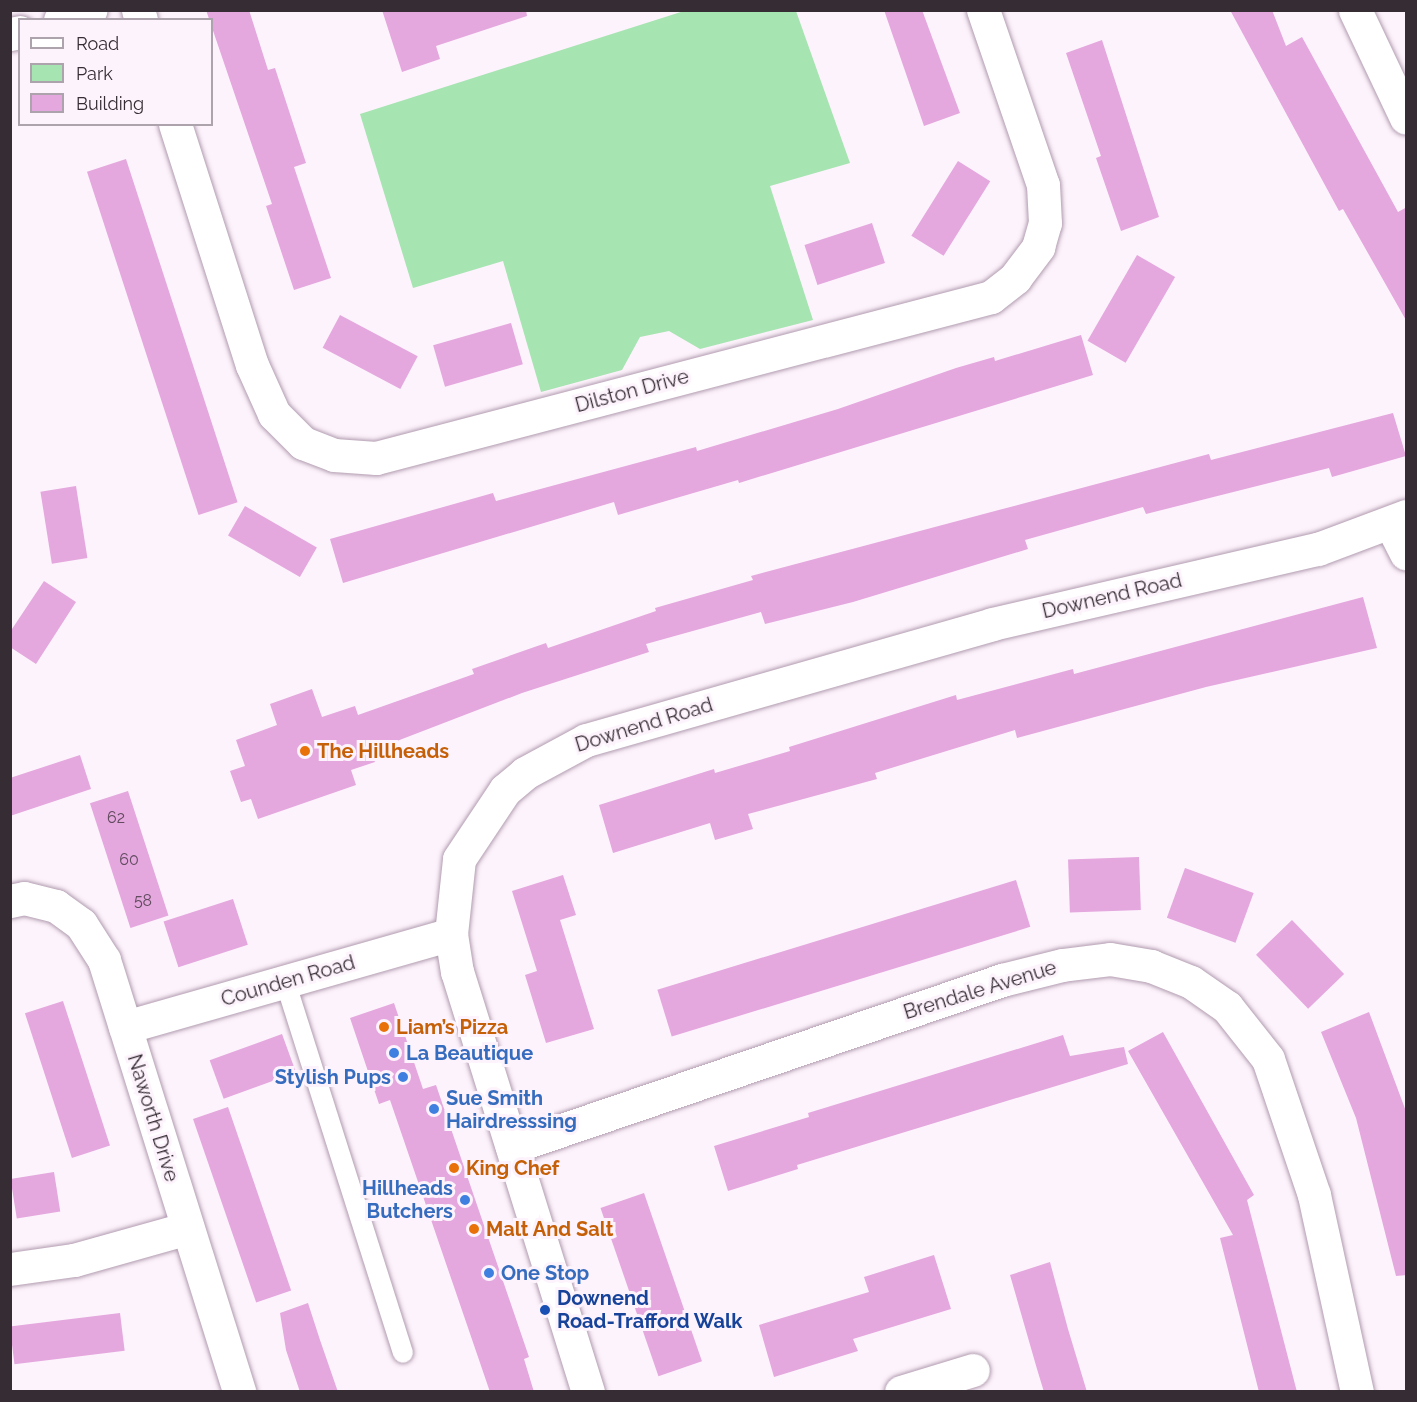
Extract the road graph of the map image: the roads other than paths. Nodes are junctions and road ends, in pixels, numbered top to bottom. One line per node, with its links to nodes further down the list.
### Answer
1 (90, 10): 4 (street)
2 (983, 10): 6 (street, Dilston Drive)
3 (1355, 10): 5 (street)
4 (66, 18)
5 (1407, 118)
6 (176, 126)
7 (1399, 520): 8 (street); 10 (street, Downend Road)
8 (1407, 553)
9 (10, 901): 12 (street, Naworth Drive)
10 (451, 934): 11 (street, Counden Road); 13 (street, Downend Road)
11 (285, 981): 12 (street, Counden Road); 16 (lane)
12 (125, 1027): 14 (street, Naworth Drive)
13 (512, 1147): 19 (street, Downend Road); 21 (street, Brendale Avenue)
14 (188, 1228): 15 (street); 18 (street, Naworth Drive)
15 (10, 1269)
16 (403, 1353)
17 (973, 1370): 20 (street)
18 (239, 1392)
19 (588, 1392)
20 (901, 1392)
21 (1357, 1392)

